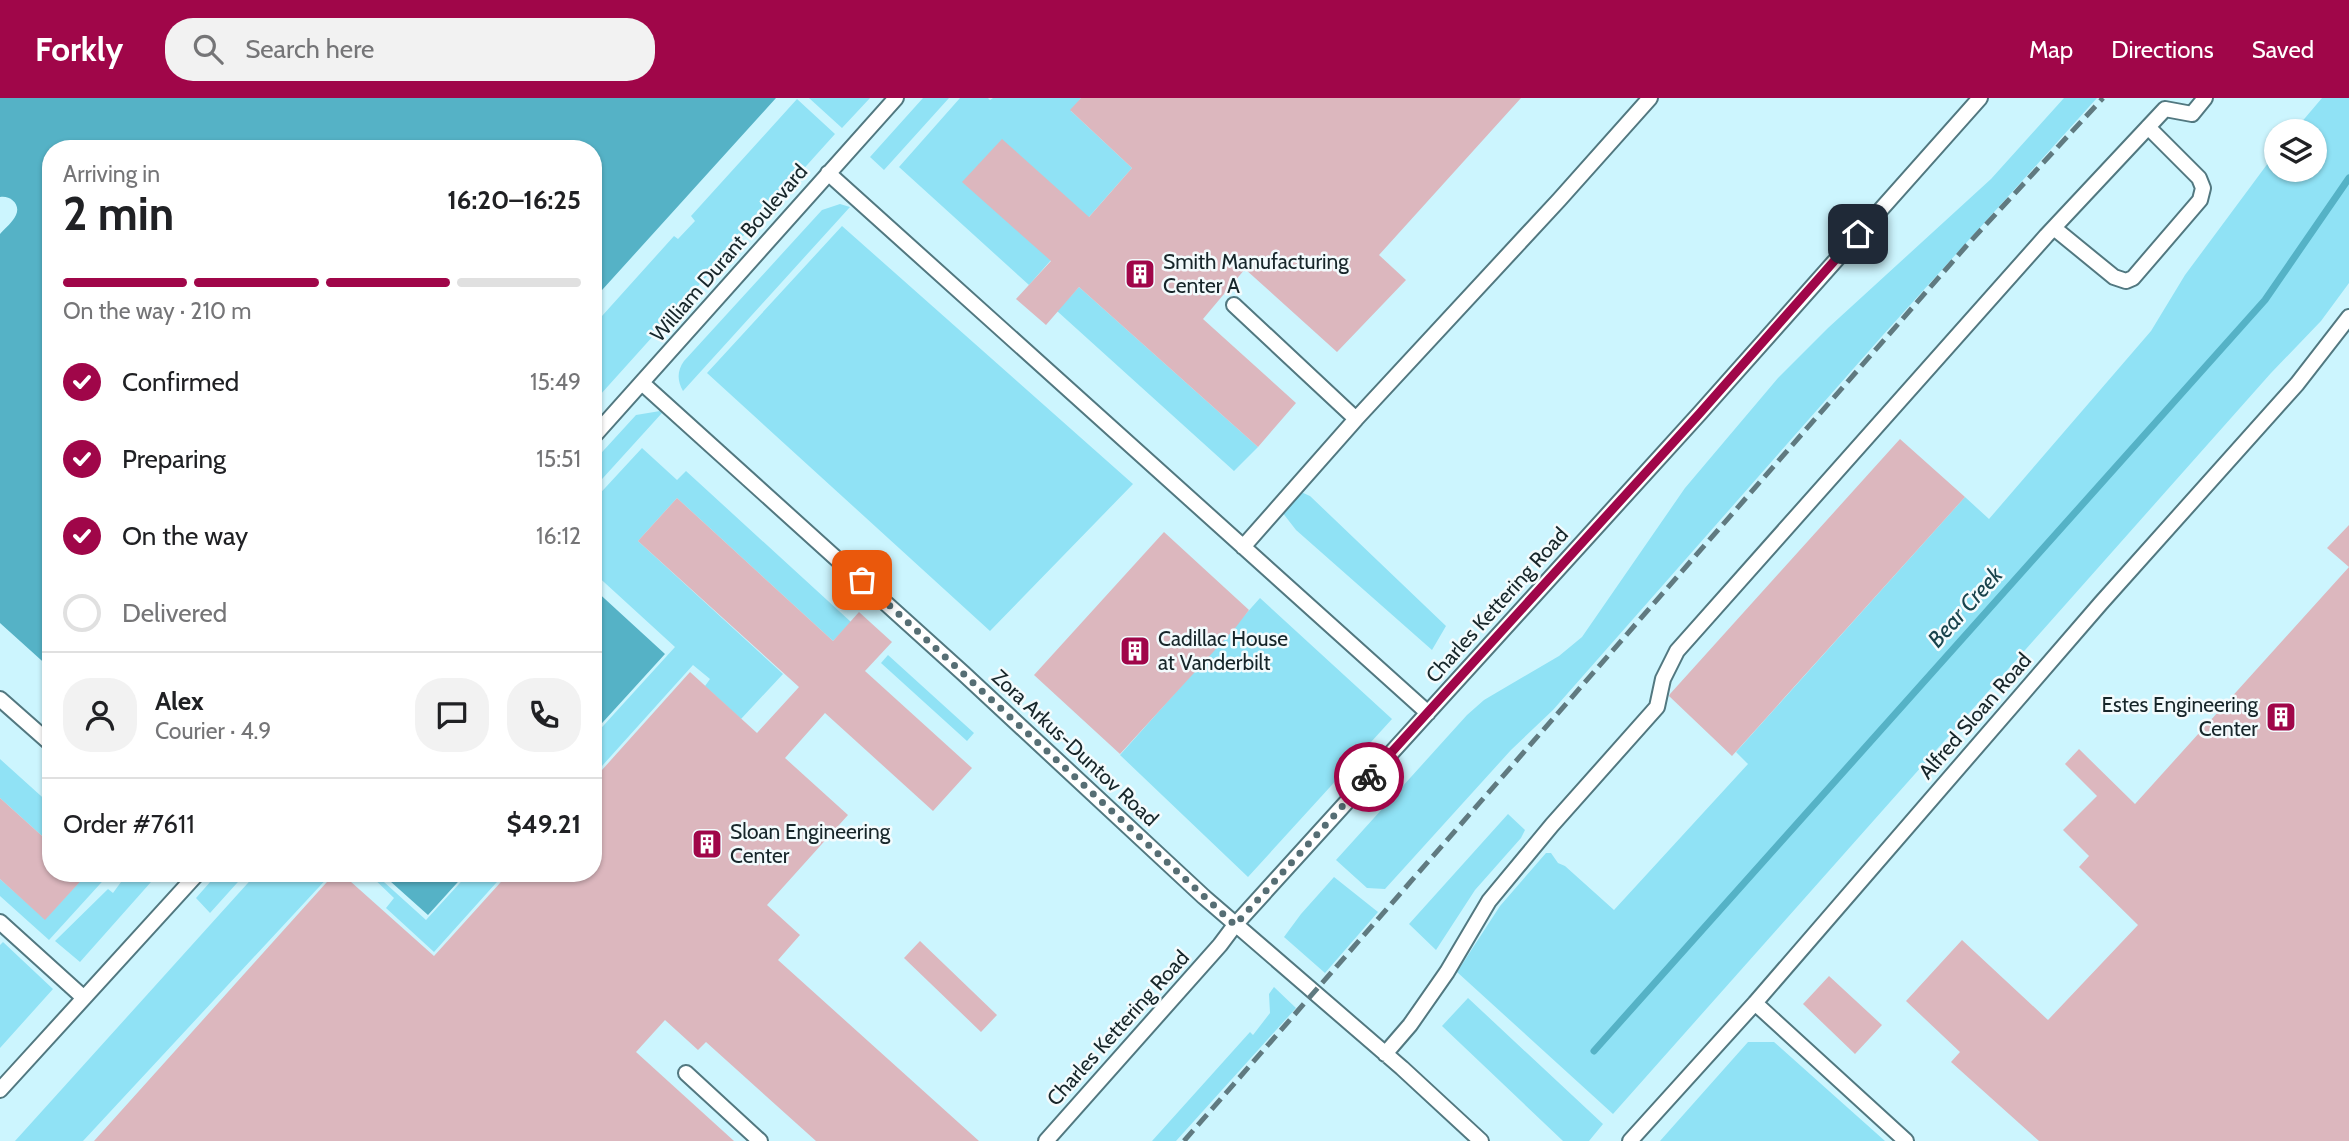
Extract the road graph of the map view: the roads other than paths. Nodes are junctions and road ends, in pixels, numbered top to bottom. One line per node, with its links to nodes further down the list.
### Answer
1 (896, 98): 6 (lane, William Durant Boulevard)
2 (1650, 98): 11 (lane)
3 (1980, 98): 15 (lane, Charles Kettering Road)
4 (2205, 98): 5 (lane)
5 (2148, 127): 7 (lane); 7 (lane)
6 (828, 173): 10 (lane, William Durant Boulevard); 13 (lane)
7 (2054, 228): 22 (lane)
8 (1234, 305): 11 (lane)
9 (2349, 317): 21 (lane, Alfred Sloan Road)
10 (642, 383): 12 (lane, William Durant Boulevard); 19 (lane, Zora Arkus-Duntov Road)
11 (1356, 419): 13 (lane)
12 (602, 427)
13 (1242, 547): 15 (lane)
14 (0, 699): 16 (lane)
15 (1427, 713): 19 (lane, Charles Kettering Road)
16 (42, 736)
17 (189, 882): 20 (lane)
18 (0, 922): 20 (lane)
19 (1235, 925): 22 (lane, Zora Arkus-Duntov Road); 26 (lane, Charles Kettering Road)
20 (84, 998): 24 (lane)
21 (1755, 1003): 28 (lane, Alfred Sloan Road); 29 (lane)
22 (1385, 1054): 27 (lane, Zora Arkus-Duntov Road)
23 (686, 1073): 25 (lane)
24 (0, 1090)
25 (760, 1141)
26 (1046, 1141)
27 (1481, 1141)
28 (1630, 1141)
29 (1906, 1141)

